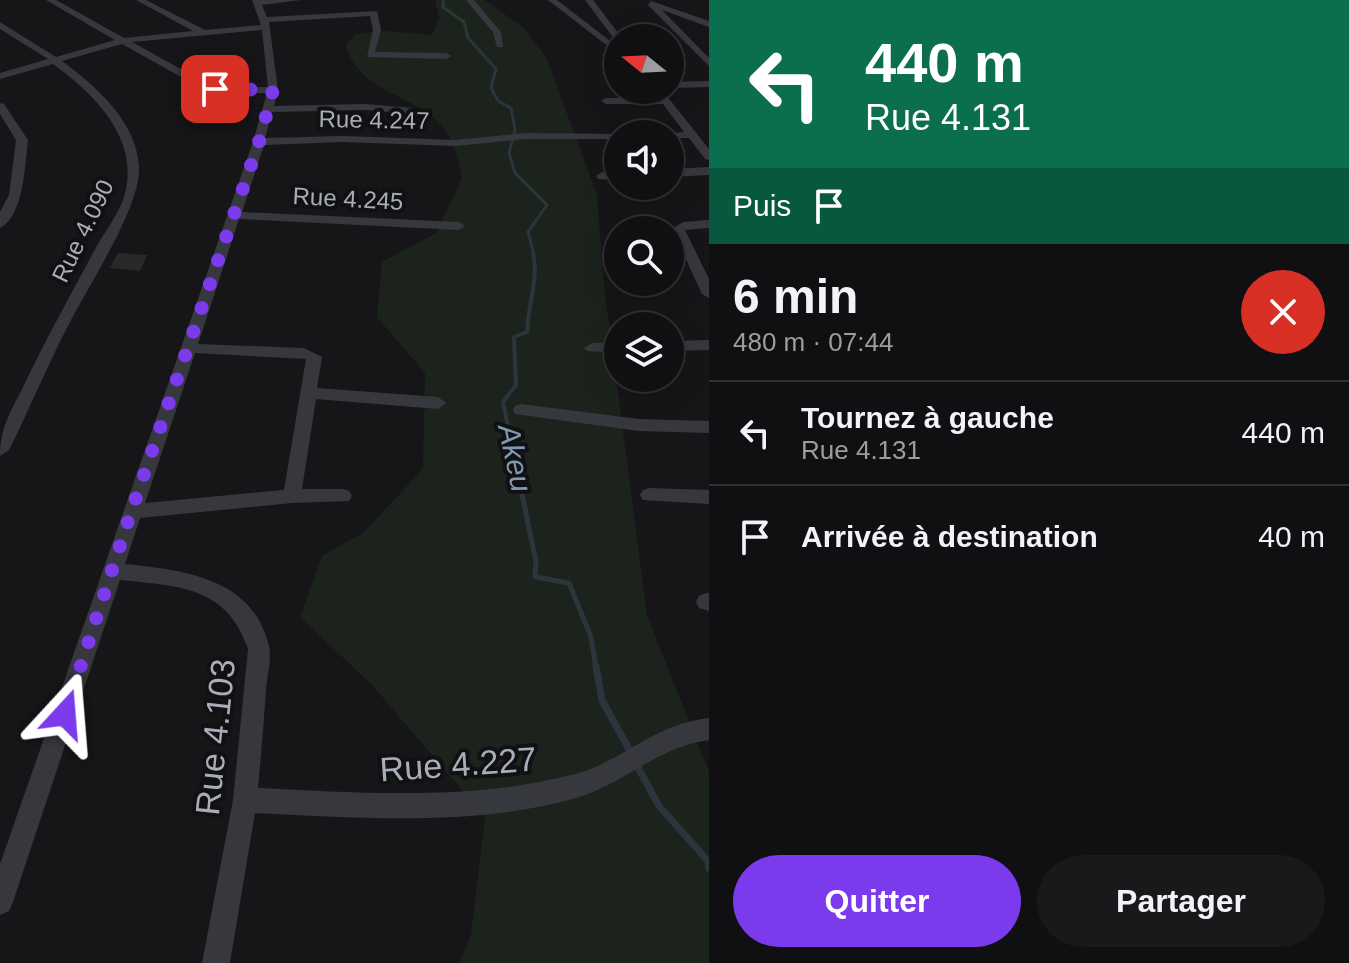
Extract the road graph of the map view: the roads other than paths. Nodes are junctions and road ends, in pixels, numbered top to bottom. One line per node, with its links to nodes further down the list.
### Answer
1 (50, 0): 15 (street)
2 (140, 0): 9 (street)
3 (168, 0): 9 (street)
4 (297, 0): 10 (street)
5 (470, 0): 17 (street)
6 (552, 0): 16 (street)
7 (589, 0): 11 (street)
8 (647, 2): 12 (street); 20 (street)
9 (154, 6): 14 (street)
10 (261, 13): 14 (street); 18 (street); 24 (street)
11 (607, 24)
12 (709, 24)
13 (0, 25): 19 (street, Rue 4.090)
14 (204, 33): 15 (street)
15 (125, 40): 19 (street); 24 (street)
16 (604, 40)
17 (500, 45)
18 (446, 56)
19 (56, 59): 21 (street); 50 (street, Rue 4.090)
20 (709, 63)
21 (0, 76)
22 (709, 84): 23 (street)
23 (684, 85)
24 (273, 90): 27 (street)
25 (667, 104): 30 (street)
26 (0, 106): 37 (street)
27 (267, 109): 28 (street); 32 (street)
28 (412, 111)
29 (684, 135): 30 (street)
30 (691, 135): 33 (street)
31 (604, 136): 32 (street, Rue 4.247)
32 (259, 142): 36 (street)
33 (709, 157)
34 (709, 171): 35 (street)
35 (684, 172)
36 (234, 215): 39 (street, Rue 4.245); 43 (street)
37 (0, 224)
38 (709, 224): 40 (street)
39 (459, 226)
40 (709, 294)
41 (709, 345): 42 (street)
42 (684, 346)
43 (188, 348): 46 (street); 55 (street)
44 (592, 348): 45 (street)
45 (604, 348)
46 (311, 393): 47 (street); 52 (street)
47 (438, 403)
48 (521, 410): 49 (street)
49 (709, 427)
50 (0, 450)
51 (649, 495): 54 (street)
52 (292, 496): 53 (street); 55 (street)
53 (343, 496)
54 (709, 497)
55 (131, 512): 56 (street)
56 (113, 571): 58 (street, Rue 4.103); 59 (street)
57 (709, 729): 58 (street, Rue 4.227)
58 (245, 800): 60 (street, Rue 4.103)
59 (0, 902)
60 (216, 963)

